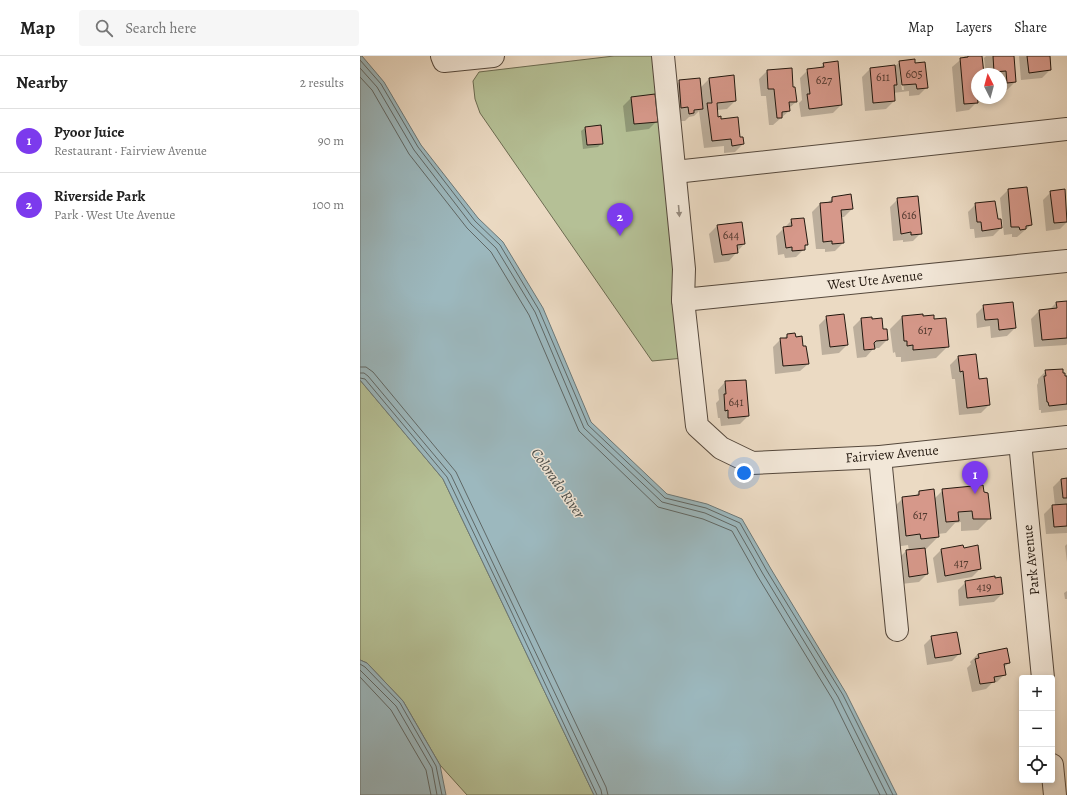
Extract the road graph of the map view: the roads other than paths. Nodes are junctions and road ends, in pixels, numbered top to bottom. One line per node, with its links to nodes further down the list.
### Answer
1 (493, 56): 3 (street)
2 (663, 56): 5 (street, Fairview Avenue)
3 (443, 58)
4 (1067, 129): 5 (street)
5 (675, 172): 7 (street, Fairview Avenue, one-way to 7)
6 (1067, 261): 7 (street, West Ute Avenue)
7 (683, 300): 10 (street, Fairview Avenue)
8 (1067, 437): 9 (street, Fairview Avenue)
9 (1020, 442): 10 (street, Fairview Avenue); 12 (street, Park Avenue)
10 (880, 457): 11 (street)
11 (897, 630)
12 (1043, 675)
13 (1054, 783): 14 (street)
14 (1055, 795)

